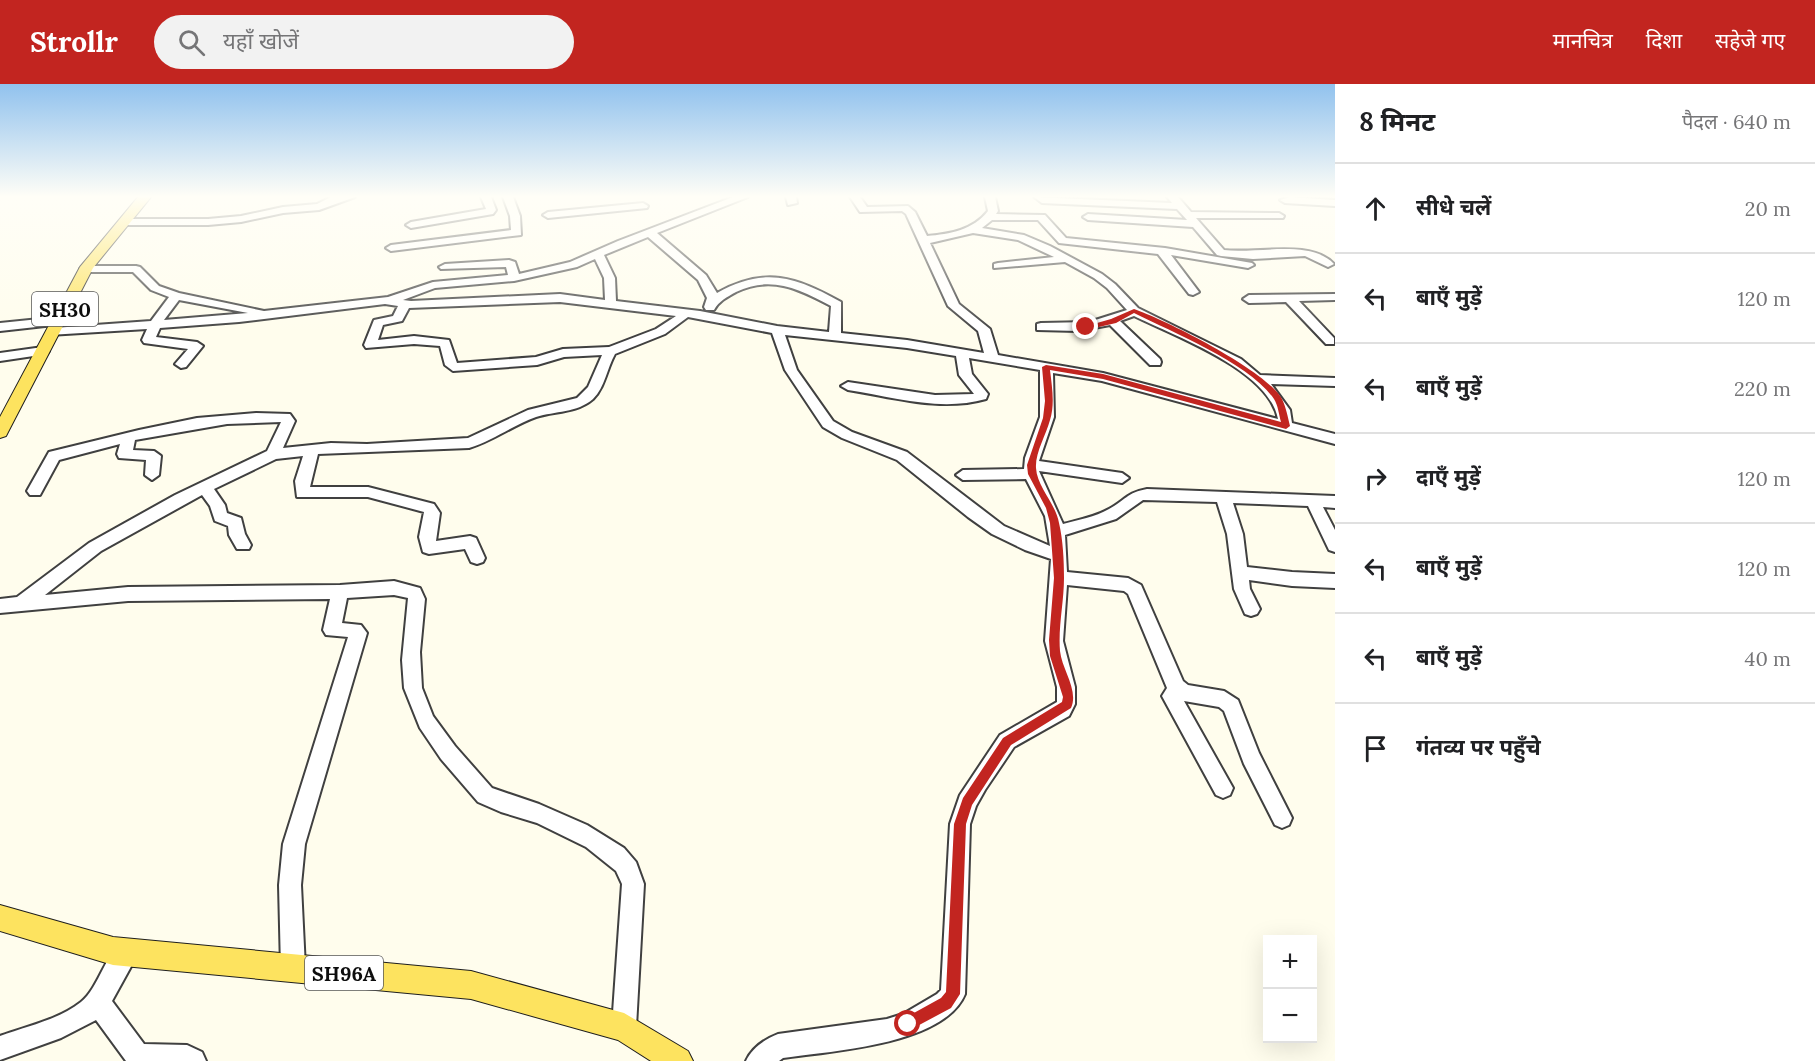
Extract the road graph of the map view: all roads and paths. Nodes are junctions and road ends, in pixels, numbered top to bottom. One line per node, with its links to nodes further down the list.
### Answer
1 (108, 243): 17 (main road, SH30)
2 (436, 243): 9 (street)
3 (614, 243): 11 (street)
4 (663, 243): 25 (street)
5 (924, 243): 45 (street)
6 (1035, 243): 12 (street)
7 (1079, 243): 10 (street)
8 (1211, 243): 13 (street)
9 (391, 248)
10 (1162, 251): 14 (street); 20 (street)
11 (598, 255): 19 (street); 27 (street)
12 (1067, 259): 15 (street); 29 (street)
13 (1331, 264): 18 (street)
14 (1248, 265)
15 (998, 266)
16 (445, 267): 19 (street)
17 (86, 270): 21 (street); 35 (main road, SH30)
18 (1335, 275)
19 (514, 278): 26 (street)
20 (1193, 292)
21 (176, 296): 31 (street); 34 (street)
22 (1335, 297): 24 (street)
23 (1249, 299): 24 (street)
24 (1290, 299): 40 (street)
25 (714, 300): 32 (street); 39 (street)
26 (388, 301): 28 (street); 31 (street)
27 (610, 304): 28 (street); 30 (street)
28 (404, 305): 42 (street)
29 (1134, 311): 33 (street); 49 (street)
30 (685, 313): 32 (street); 42 (street)
31 (267, 315): 34 (street)
32 (700, 315): 38 (street)
33 (1113, 321): 37 (street); 46 (street)
34 (154, 325): 35 (street); 47 (street)
35 (56, 326): 36 (street); 41 (main road, SH30)
36 (0, 327)
37 (1041, 327)
38 (777, 330): 39 (street); 70 (street)
39 (835, 336): 43 (street)
40 (1330, 341)
41 (43, 351): 44 (street); 53 (main road, SH30)
42 (611, 351): 56 (street)
43 (962, 353): 45 (street); 51 (street)
44 (0, 357)
45 (992, 358): 48 (street)
46 (1155, 362)
47 (181, 364)
48 (1046, 367): 52 (street); 58 (street)
49 (1258, 379): 50 (street); 52 (street)
50 (1335, 382)
51 (848, 386)
52 (1286, 426): 55 (street)
53 (0, 432)
54 (129, 438): 57 (street); 60 (street); 63 (street)
55 (1335, 439)
56 (313, 449): 57 (street); 71 (street)
57 (273, 454): 62 (street)
58 (1032, 469): 59 (street); 61 (street); 67 (street)
59 (963, 474)
60 (152, 475)
61 (1122, 478)
62 (204, 487): 68 (street); 76 (street)
63 (36, 491)
64 (1223, 497): 65 (street); 67 (street); 72 (street)
65 (1313, 501): 66 (street); 69 (street)
66 (1335, 502)
67 (1056, 532): 70 (street)
68 (243, 545)
69 (1335, 546)
70 (1058, 555): 73 (street)
71 (477, 558)
72 (1239, 572): 74 (street); 77 (street)
73 (1059, 578): 78 (street); 89 (street)
74 (1335, 580)
75 (340, 592): 76 (street); 83 (street); 85 (street)
76 (9, 606)
77 (1251, 609)
78 (1179, 690): 79 (street); 80 (street)
79 (1222, 788)
80 (1282, 818)
81 (0, 918): 82 (main road, SH96A)
82 (127, 952): 83 (main road, SH96A); 84 (street)
83 (293, 968): 85 (main road, SH96A)
84 (98, 1002): 86 (street); 87 (street)
85 (624, 1027): 88 (main road, SH96A)
86 (0, 1048)
87 (193, 1061)
88 (678, 1061)
89 (759, 1061)

